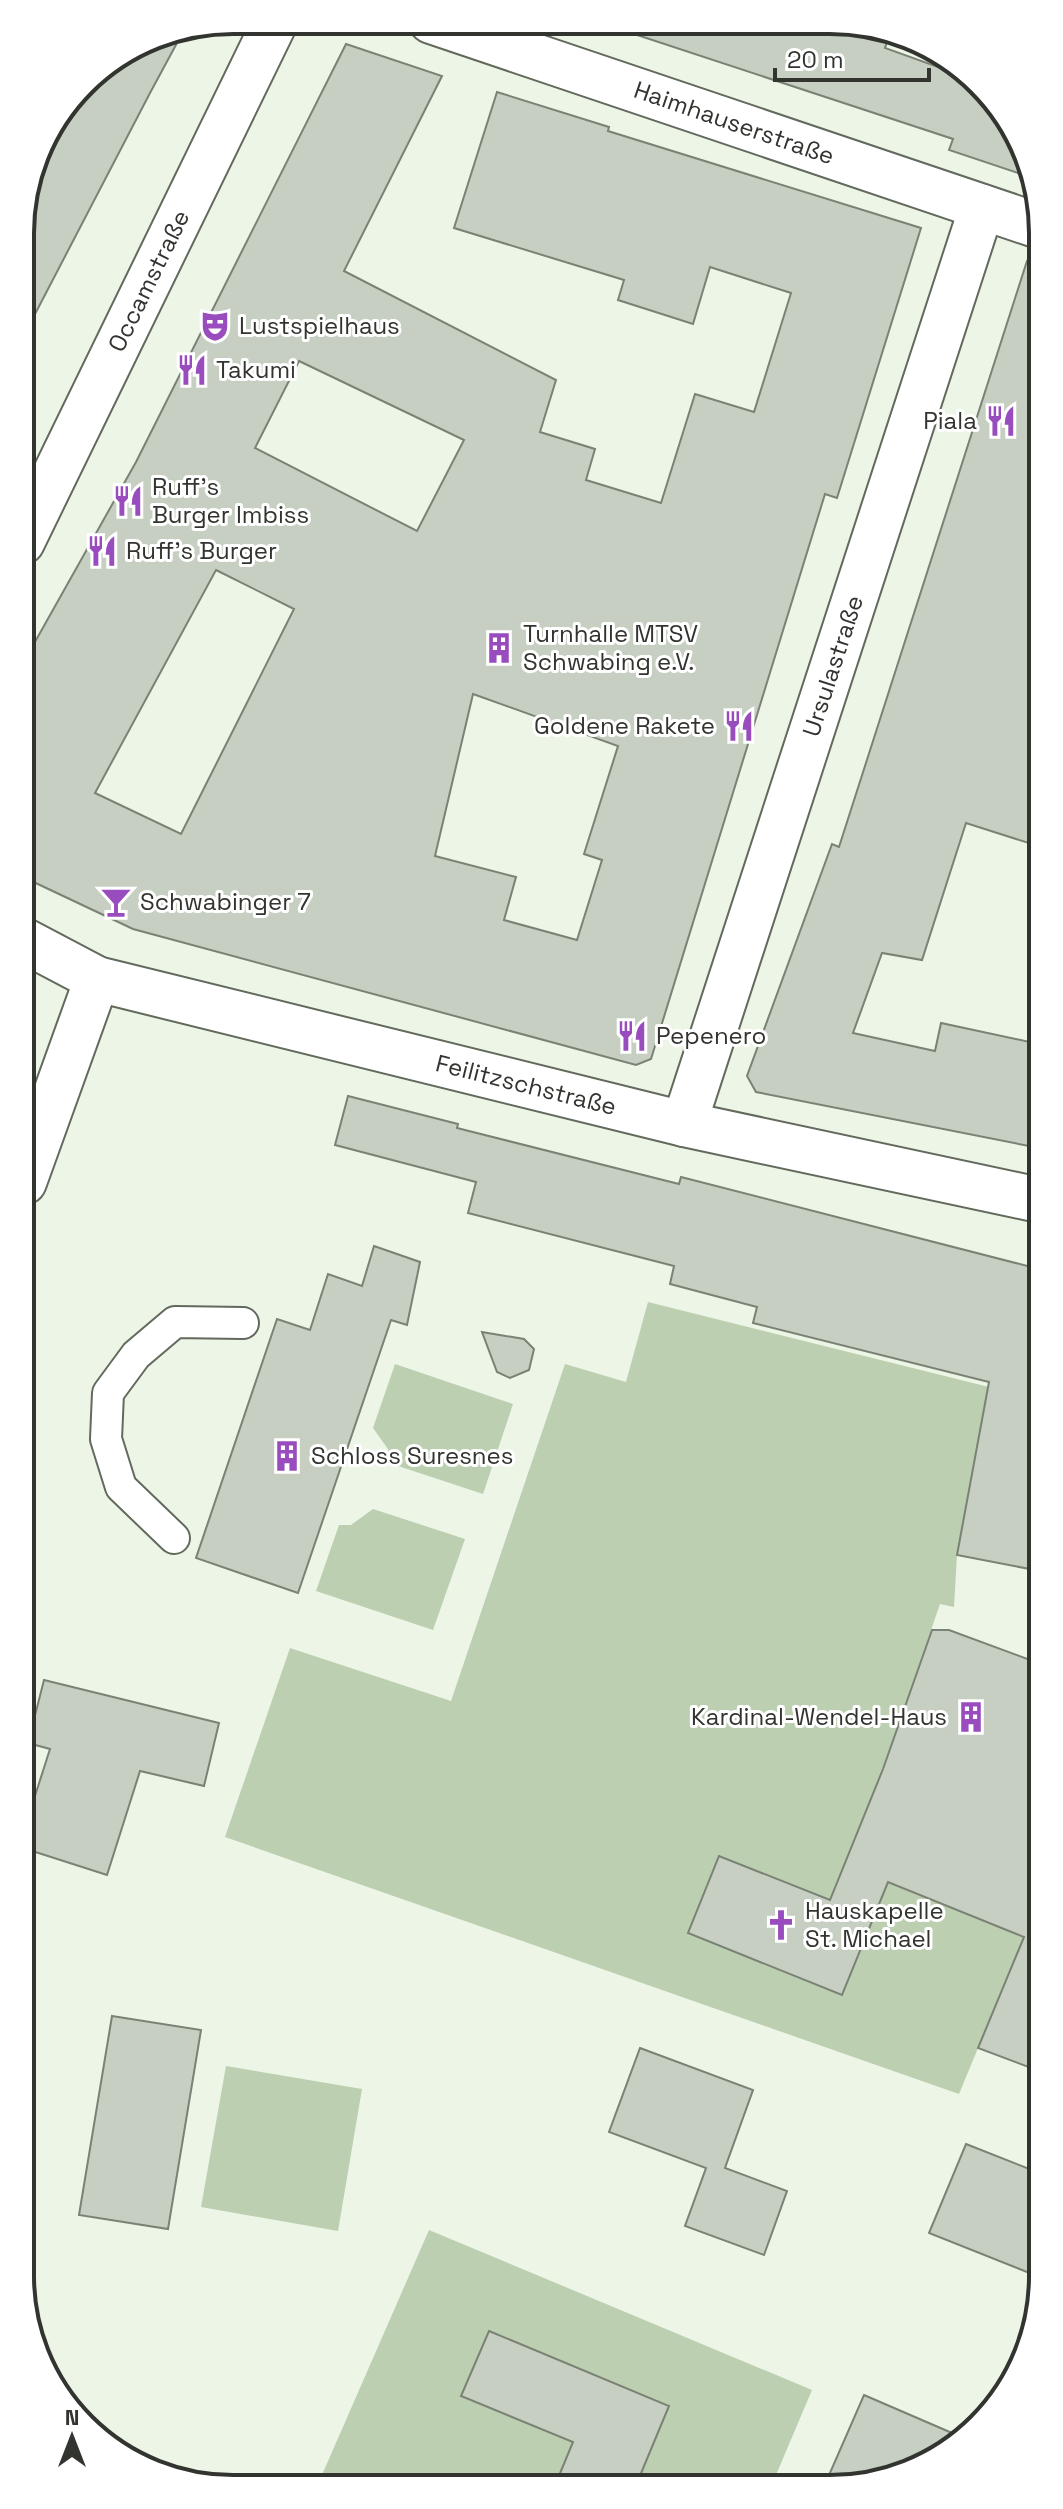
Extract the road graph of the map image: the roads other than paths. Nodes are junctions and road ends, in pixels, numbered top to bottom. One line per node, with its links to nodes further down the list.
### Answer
1 (269, 34): 5 (street, Occamstraße)
2 (470, 34): 3 (street, Haimhauserstraße)
3 (982, 207): 4 (street, Haimhauserstraße); 8 (street, Ursulastraße)
4 (1028, 222)
5 (34, 517)
6 (34, 946): 7 (street, Feilitzschstraße)
7 (97, 979): 8 (street, Feilitzschstraße); 9 (street)
8 (684, 1124): 10 (street, Feilitzschstraße)
9 (34, 1154)
10 (1029, 1198)
11 (243, 1323): 12 (lane)
12 (174, 1538)

